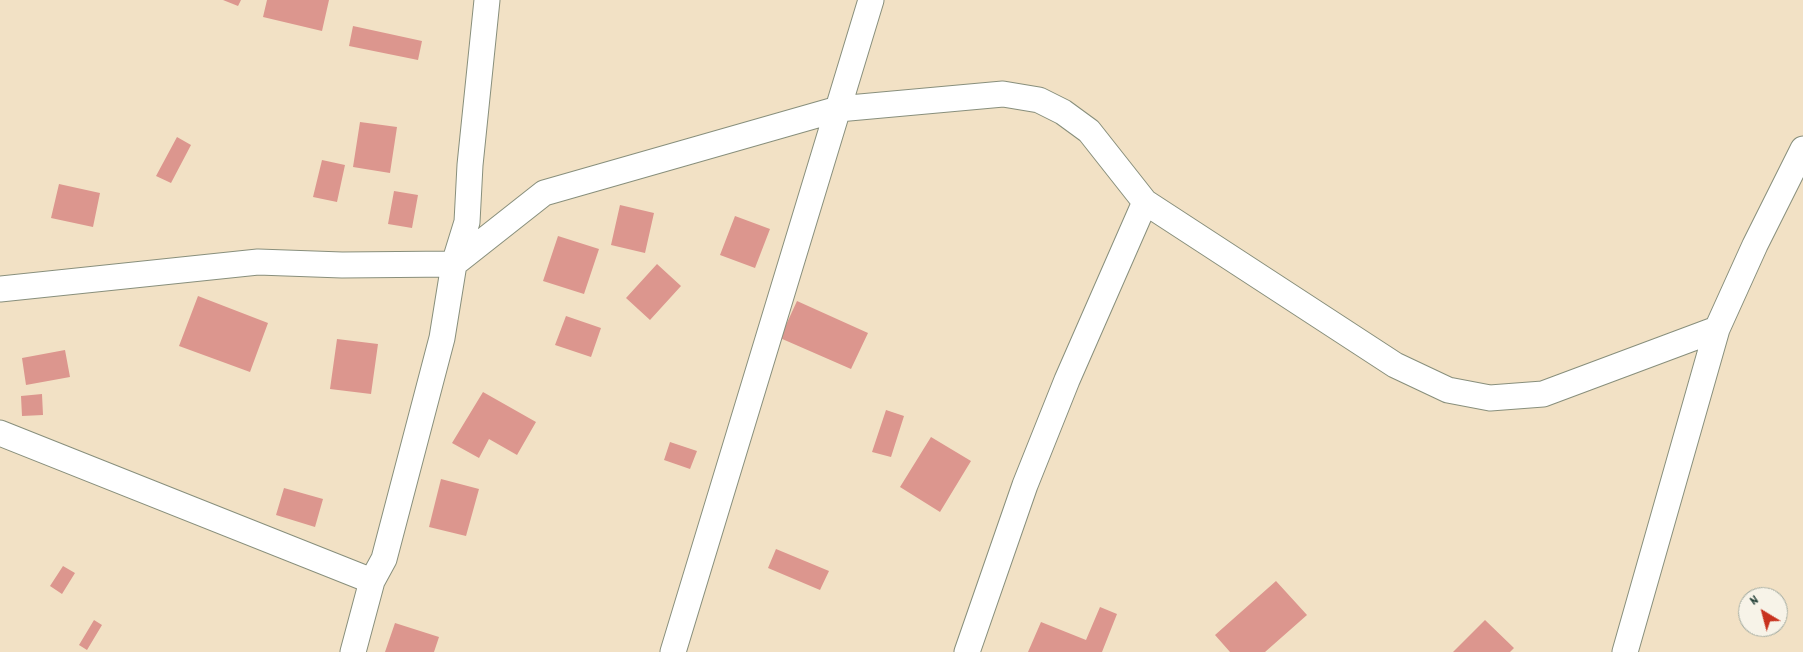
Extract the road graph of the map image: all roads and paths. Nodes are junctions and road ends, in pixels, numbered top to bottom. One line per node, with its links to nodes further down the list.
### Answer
1 (487, 0): 6 (street)
2 (871, 0): 3 (street)
3 (838, 109): 5 (street); 6 (street); 12 (street)
4 (1803, 149): 8 (street)
5 (1145, 202): 8 (street); 13 (street)
6 (454, 264): 7 (street); 10 (street)
7 (0, 289)
8 (1718, 329): 14 (street)
9 (0, 433): 10 (street)
10 (372, 581): 11 (street)
11 (353, 652)
12 (673, 652)
13 (967, 652)
14 (1625, 652)

